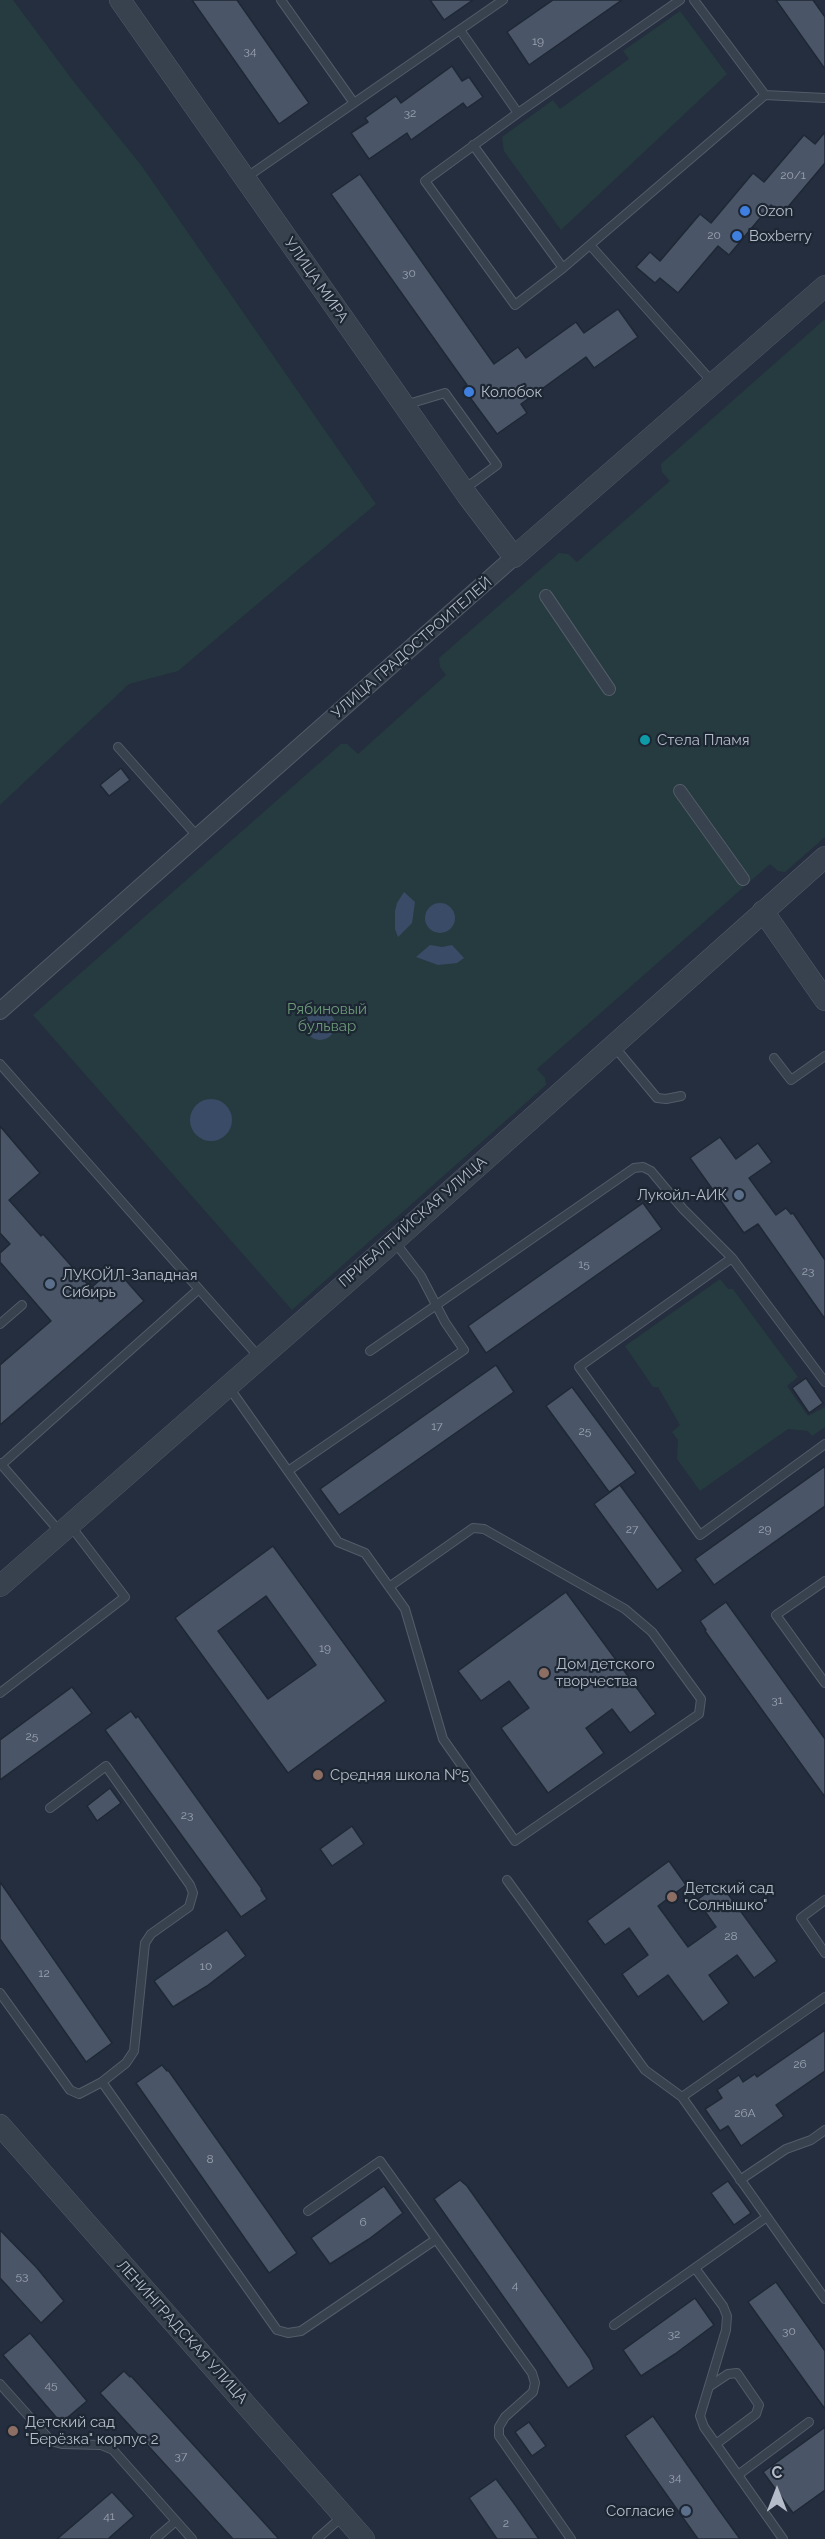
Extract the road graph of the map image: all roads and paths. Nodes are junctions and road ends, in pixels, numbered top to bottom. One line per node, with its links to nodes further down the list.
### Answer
1 (120, 0): 12 (street, УЛИЦА МИРА)
2 (281, 0): 9 (lane)
3 (503, 0): 6 (lane)
4 (680, 0): 10 (lane)
5 (694, 0): 7 (lane)
6 (460, 30): 9 (lane); 10 (lane)
7 (765, 95): 8 (lane); 13 (lane)
8 (825, 98)
9 (354, 103): 12 (lane)
10 (518, 113): 11 (lane)
11 (473, 145): 14 (lane); 14 (lane)
12 (244, 179): 17 (street, УЛИЦА МИРА)
13 (590, 245): 14 (lane); 16 (lane)
14 (563, 268)
15 (825, 286): 16 (street, УЛИЦА ГРАДОСТРОИТЕЛЕЙ)
16 (714, 384): 19 (street, УЛИЦА ГРАДОСТРОИТЕЛЕЙ)
17 (404, 406): 18 (street, УЛИЦА МИРА); 18 (lane)
18 (464, 490): 19 (street, УЛИЦА МИРА)
19 (514, 557): 24 (street, УЛИЦА ГРАДОСТРОИТЕЛЕЙ)
20 (546, 596): 21 (street)
21 (609, 689)
22 (118, 747): 24 (lane)
23 (680, 791): 26 (street)
24 (197, 836): 29 (street, УЛИЦА ГРАДОСТРОИТЕЛЕЙ)
25 (825, 857): 27 (street, ПРИБАЛТИЙСКАЯ УЛИЦА)
26 (743, 879)
27 (763, 911): 28 (street); 30 (street, ПРИБАЛТИЙСКАЯ УЛИЦА)
28 (825, 1000)
29 (0, 1011)
30 (613, 1045): 34 (lane); 35 (street, ПРИБАЛТИЙСКАЯ УЛИЦА)
31 (825, 1056): 32 (lane)
32 (774, 1058)
33 (0, 1064): 37 (lane)
34 (681, 1096)
35 (394, 1241): 39 (lane); 42 (street, ПРИБАЛТИЙСКАЯ УЛИЦА)
36 (732, 1258): 39 (lane); 43 (lane); 45 (lane)
37 (199, 1289): 42 (lane); 46 (lane)
38 (21, 1305): 40 (lane)
39 (436, 1305): 41 (lane); 47 (lane)
40 (0, 1324)
41 (370, 1351)
42 (260, 1358): 44 (street, ПРИБАЛТИЙСКАЯ УЛИЦА)
43 (825, 1382)
44 (227, 1386): 47 (lane); 48 (street, ПРИБАЛТИЙСКАЯ УЛИЦА)
45 (825, 1444)
46 (1, 1464): 48 (lane)
47 (288, 1471): 51 (lane)
48 (65, 1529): 50 (street, ПРИБАЛТИЙСКАЯ УЛИЦА); 53 (lane)
49 (825, 1581): 52 (lane)
50 (0, 1586)
51 (389, 1587): 51 (lane)
52 (825, 1683)
53 (0, 1693)
54 (50, 1808): 60 (lane)
55 (507, 1880): 61 (lane)
56 (825, 1900): 57 (lane)
57 (825, 1953)
58 (0, 1992): 60 (lane)
59 (825, 1997): 61 (lane)
60 (102, 2082): 67 (lane)
61 (682, 2097): 64 (lane)
62 (0, 2125): 78 (street, ЛЕНИНГРАДСКАЯ УЛИЦА)
63 (825, 2130): 64 (lane)
64 (740, 2180): 66 (lane)
65 (308, 2211): 67 (lane)
66 (767, 2217): 68 (lane); 69 (lane)
67 (435, 2240): 84 (lane)
68 (695, 2268): 70 (lane); 71 (lane)
69 (825, 2299)
70 (614, 2325)
71 (718, 2358): 72 (lane); 74 (lane)
72 (728, 2374): 74 (lane); 76 (lane)
73 (0, 2384): 79 (lane)
74 (710, 2386): 76 (lane)
75 (808, 2422): 77 (lane)
76 (716, 2444): 77 (lane)
77 (738, 2475): 85 (lane)
78 (344, 2515): 82 (lane); 83 (street, ЛЕНИНГРАДСКАЯ УЛИЦА)
79 (176, 2521): 80 (lane); 81 (lane)
80 (155, 2539)
81 (192, 2539)
82 (317, 2539)
83 (364, 2539)
84 (571, 2539)
85 (783, 2539)

